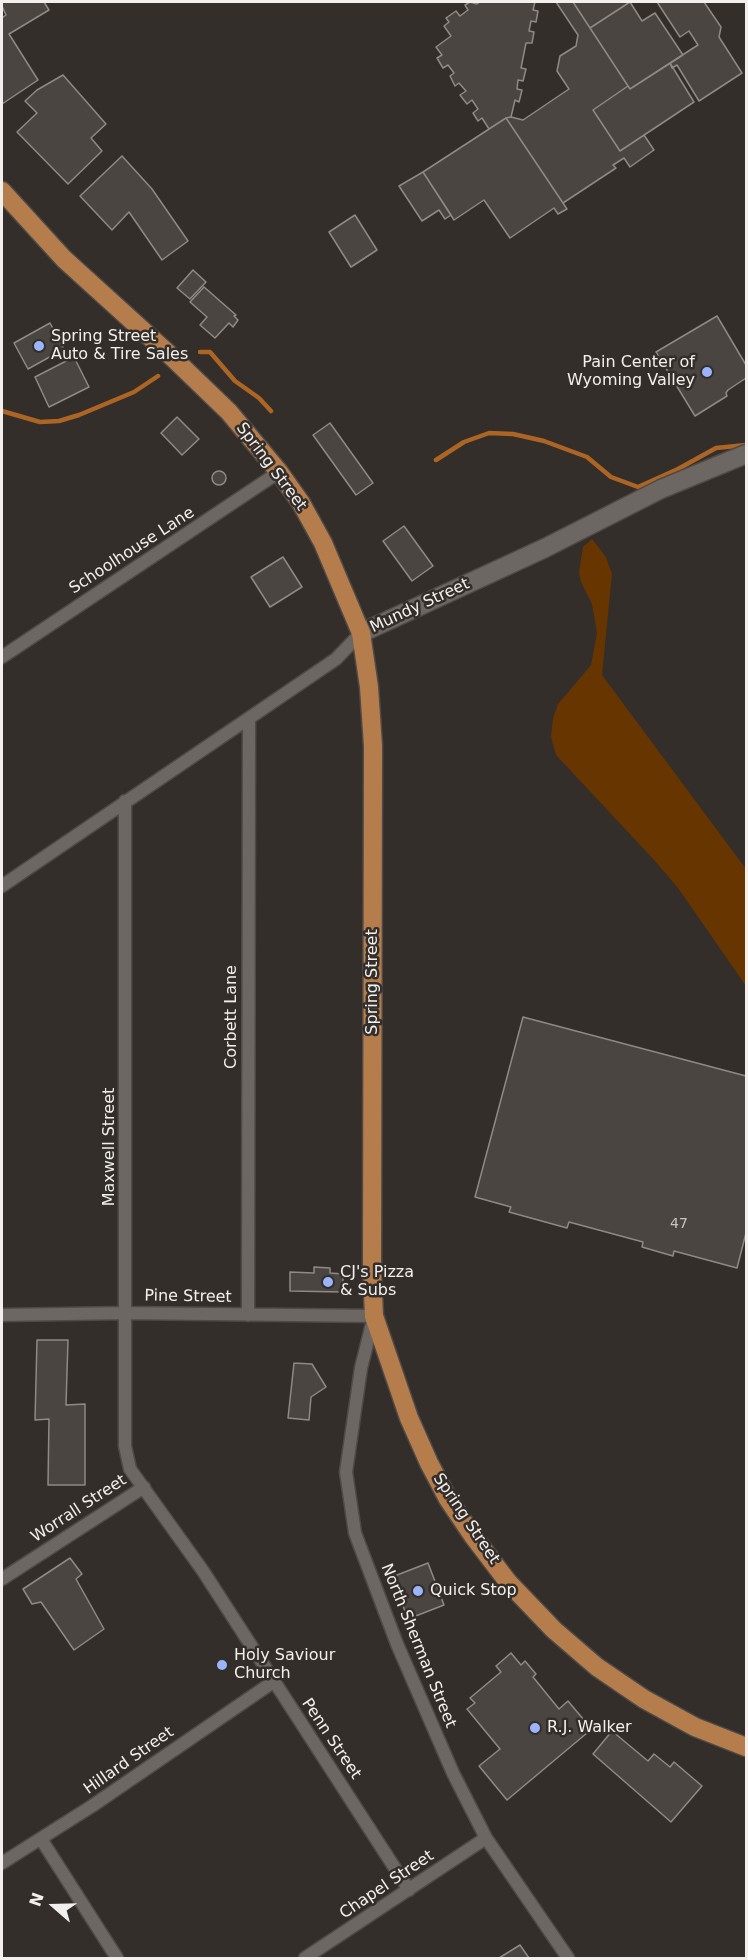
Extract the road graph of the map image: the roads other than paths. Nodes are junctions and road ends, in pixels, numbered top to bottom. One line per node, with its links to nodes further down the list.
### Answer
1 (2, 191): 3 (main road, Spring Street)
2 (747, 454): 4 (main road, Mundy Street)
3 (279, 472): 4 (main road, Spring Street); 5 (street, Schoolhouse Lane)
4 (361, 633): 6 (street, Mundy Street); 12 (main road, Spring Street)
5 (2, 657)
6 (249, 719): 7 (street, Mundy Street); 11 (street, Corbett Lane)
7 (125, 801): 8 (street, Mundy Street); 9 (street, Maxwell Street)
8 (2, 886)
9 (127, 1313): 10 (street, Pine Street); 11 (street, Pine Street); 13 (street, Maxwell Street)
10 (2, 1315)
11 (248, 1315): 12 (street, Pine Street)
12 (374, 1316): 16 (main road, Spring Street); 17 (street, North Sherman Street)
13 (144, 1487): 14 (street, Worrall Street); 15 (street, Penn Street)
14 (2, 1579)
15 (273, 1682): 18 (street, Hillard Street); 20 (street, Penn Street)
16 (747, 1747)
17 (486, 1838): 20 (street, Chapel Street); 23 (street, North Sherman Street)
18 (41, 1839): 19 (street, Hillard Street); 21 (street)
19 (2, 1863)
20 (409, 1890): 22 (street, Chapel Street)
21 (117, 1959)
22 (306, 1959)
23 (568, 1959)

